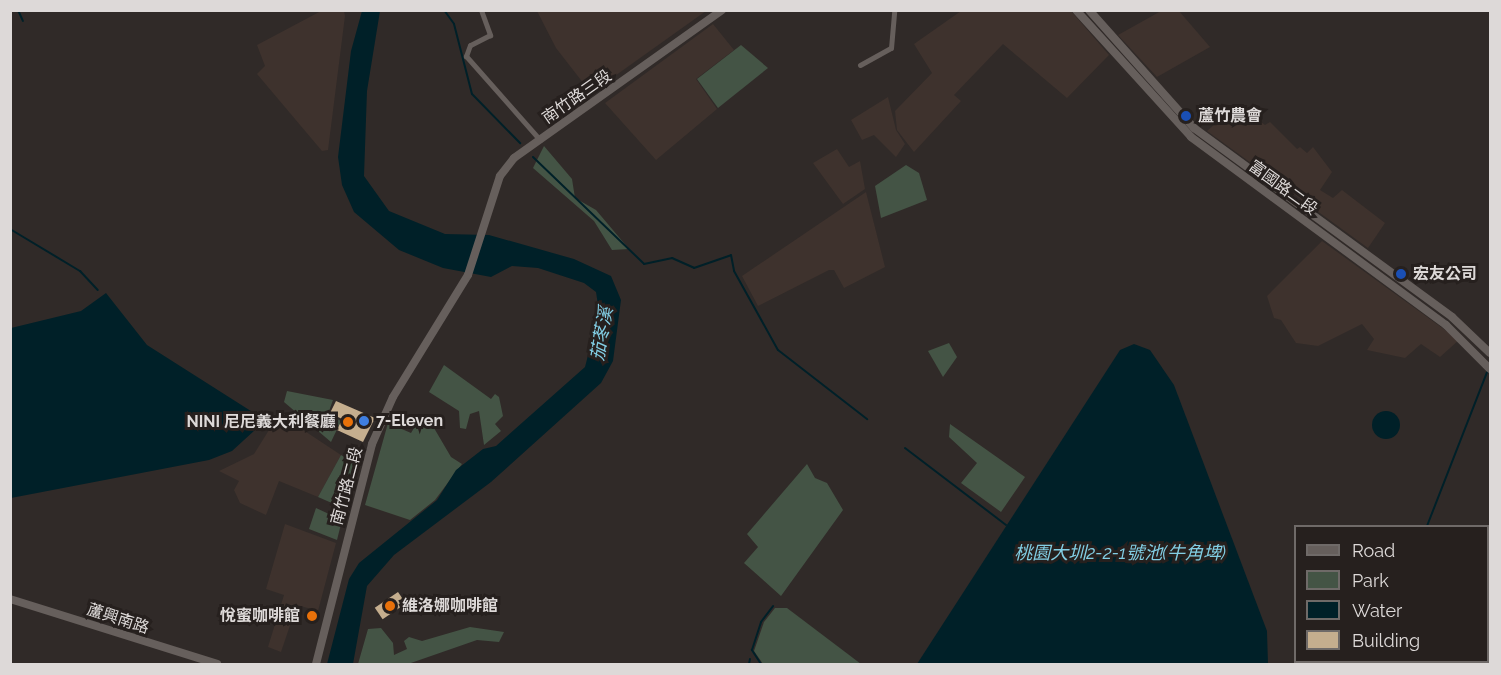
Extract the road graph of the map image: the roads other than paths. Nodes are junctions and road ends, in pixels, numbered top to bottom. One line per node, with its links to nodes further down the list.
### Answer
1 (481, 10): 7 (street)
2 (722, 10): 7 (street, 南竹路三段)
3 (894, 10): 6 (street)
4 (1076, 10): 10 (street, 富國路二段)
5 (1089, 10): 9 (street, 富國路二段)
6 (860, 65)
7 (540, 140): 8 (street, 南竹路三段)
8 (456, 297): 13 (street, 南竹路二段)
9 (1491, 353)
10 (1491, 369)
11 (10, 599): 12 (street, 蘆興南路)
12 (217, 664)
13 (316, 664)

